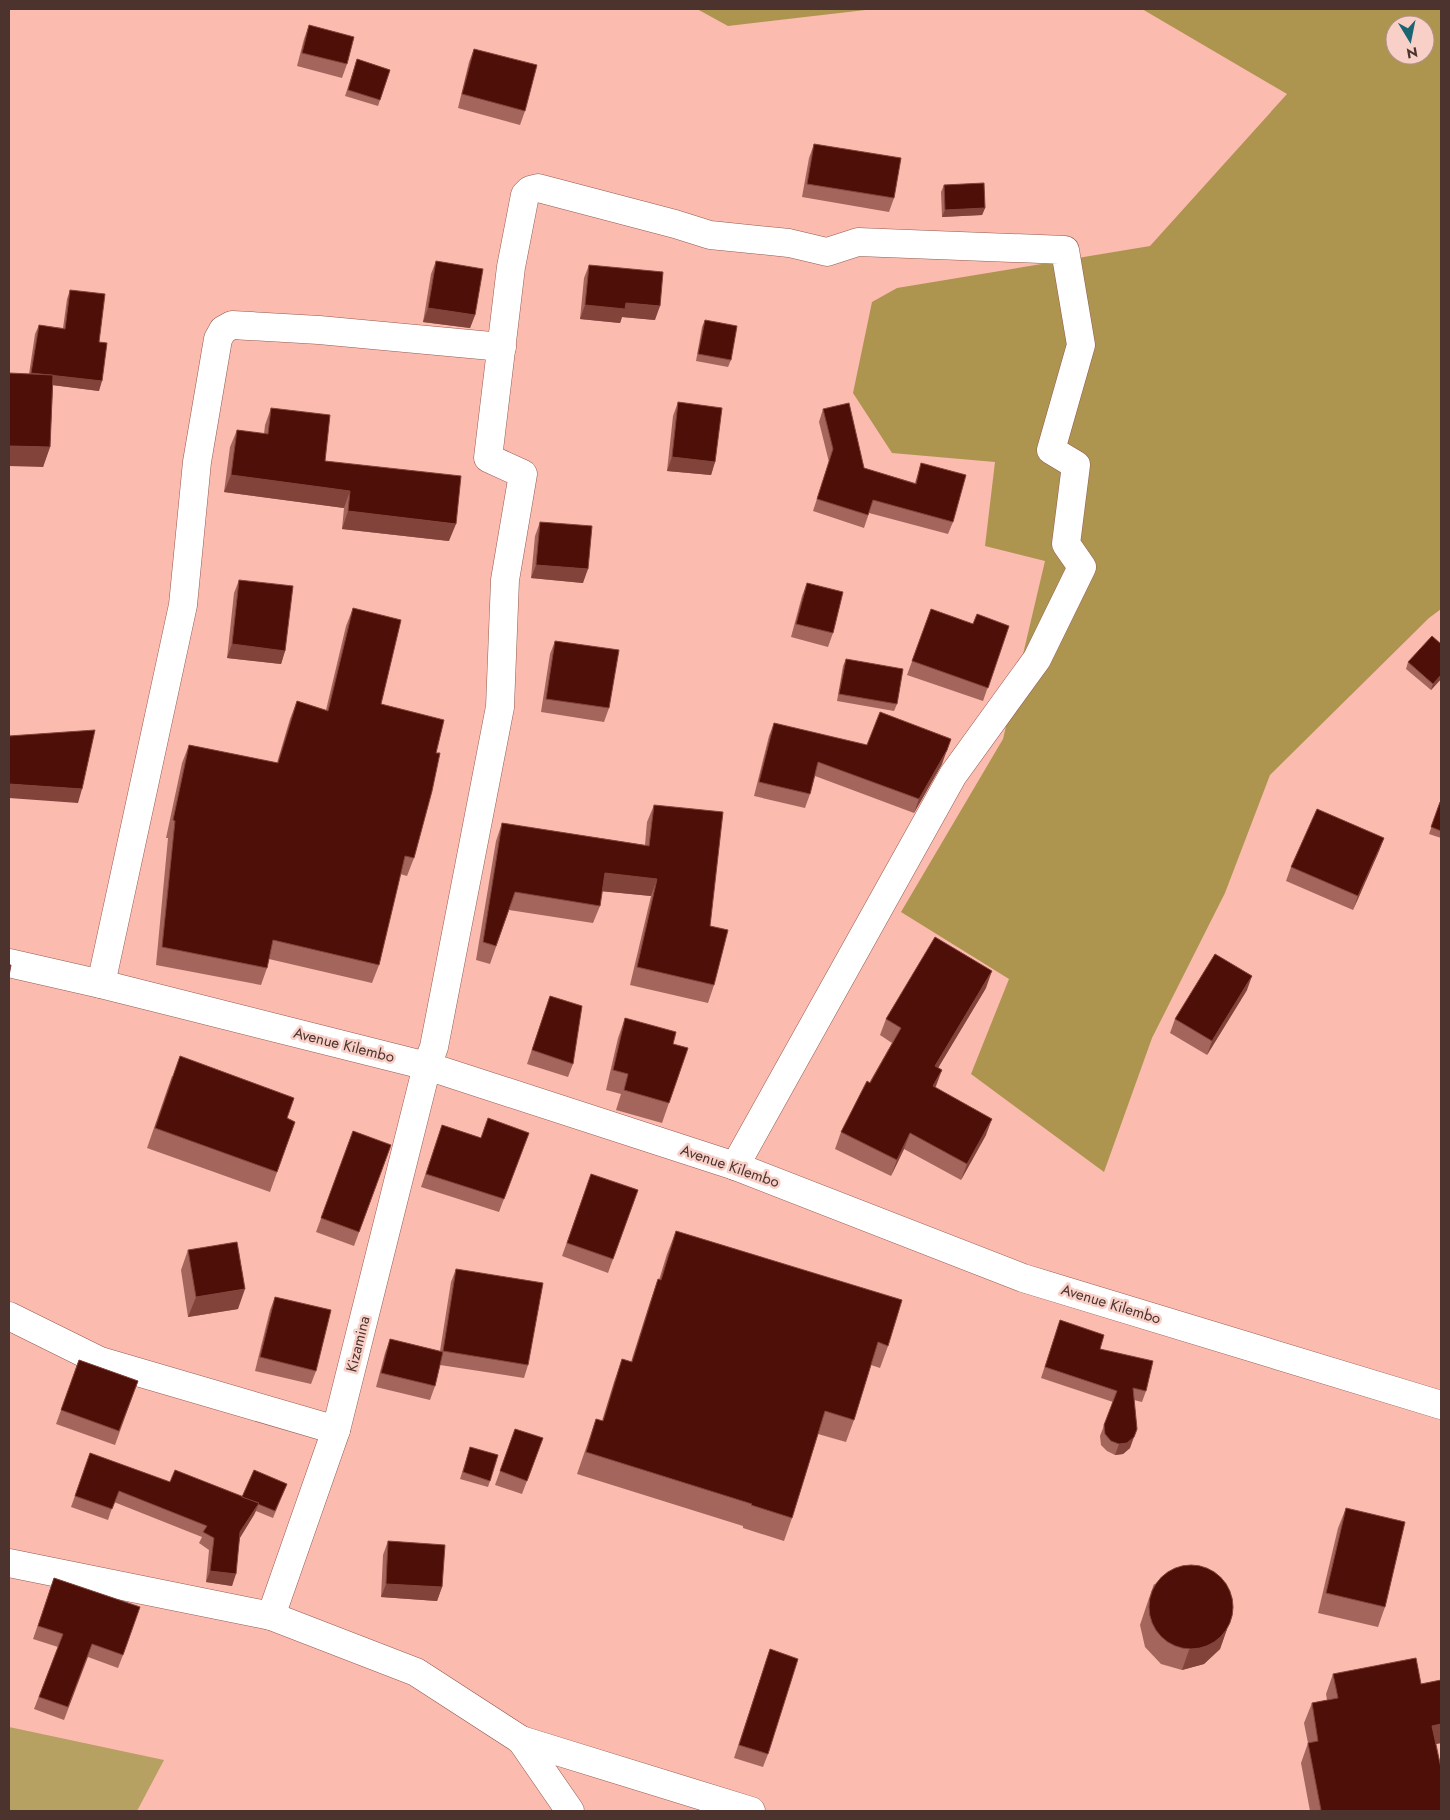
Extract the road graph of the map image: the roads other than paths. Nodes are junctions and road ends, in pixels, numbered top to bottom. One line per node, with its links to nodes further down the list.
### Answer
1 (502, 347): 3 (street); 4 (street, Kizamina); 5 (street)
2 (9, 963): 3 (street, Avenue Kilembo)
3 (101, 984): 4 (street, Avenue Kilembo)
4 (427, 1066): 5 (street, Avenue Kilembo); 8 (street, Kizamina)
5 (735, 1166): 7 (street, Avenue Kilembo)
6 (9, 1316): 8 (street)
7 (1441, 1405)
8 (336, 1430): 10 (street, Kizamina)
9 (9, 1563): 10 (street)
10 (271, 1616): 11 (street)
11 (521, 1740): 12 (street); 13 (street)
12 (570, 1811)
13 (751, 1811)

